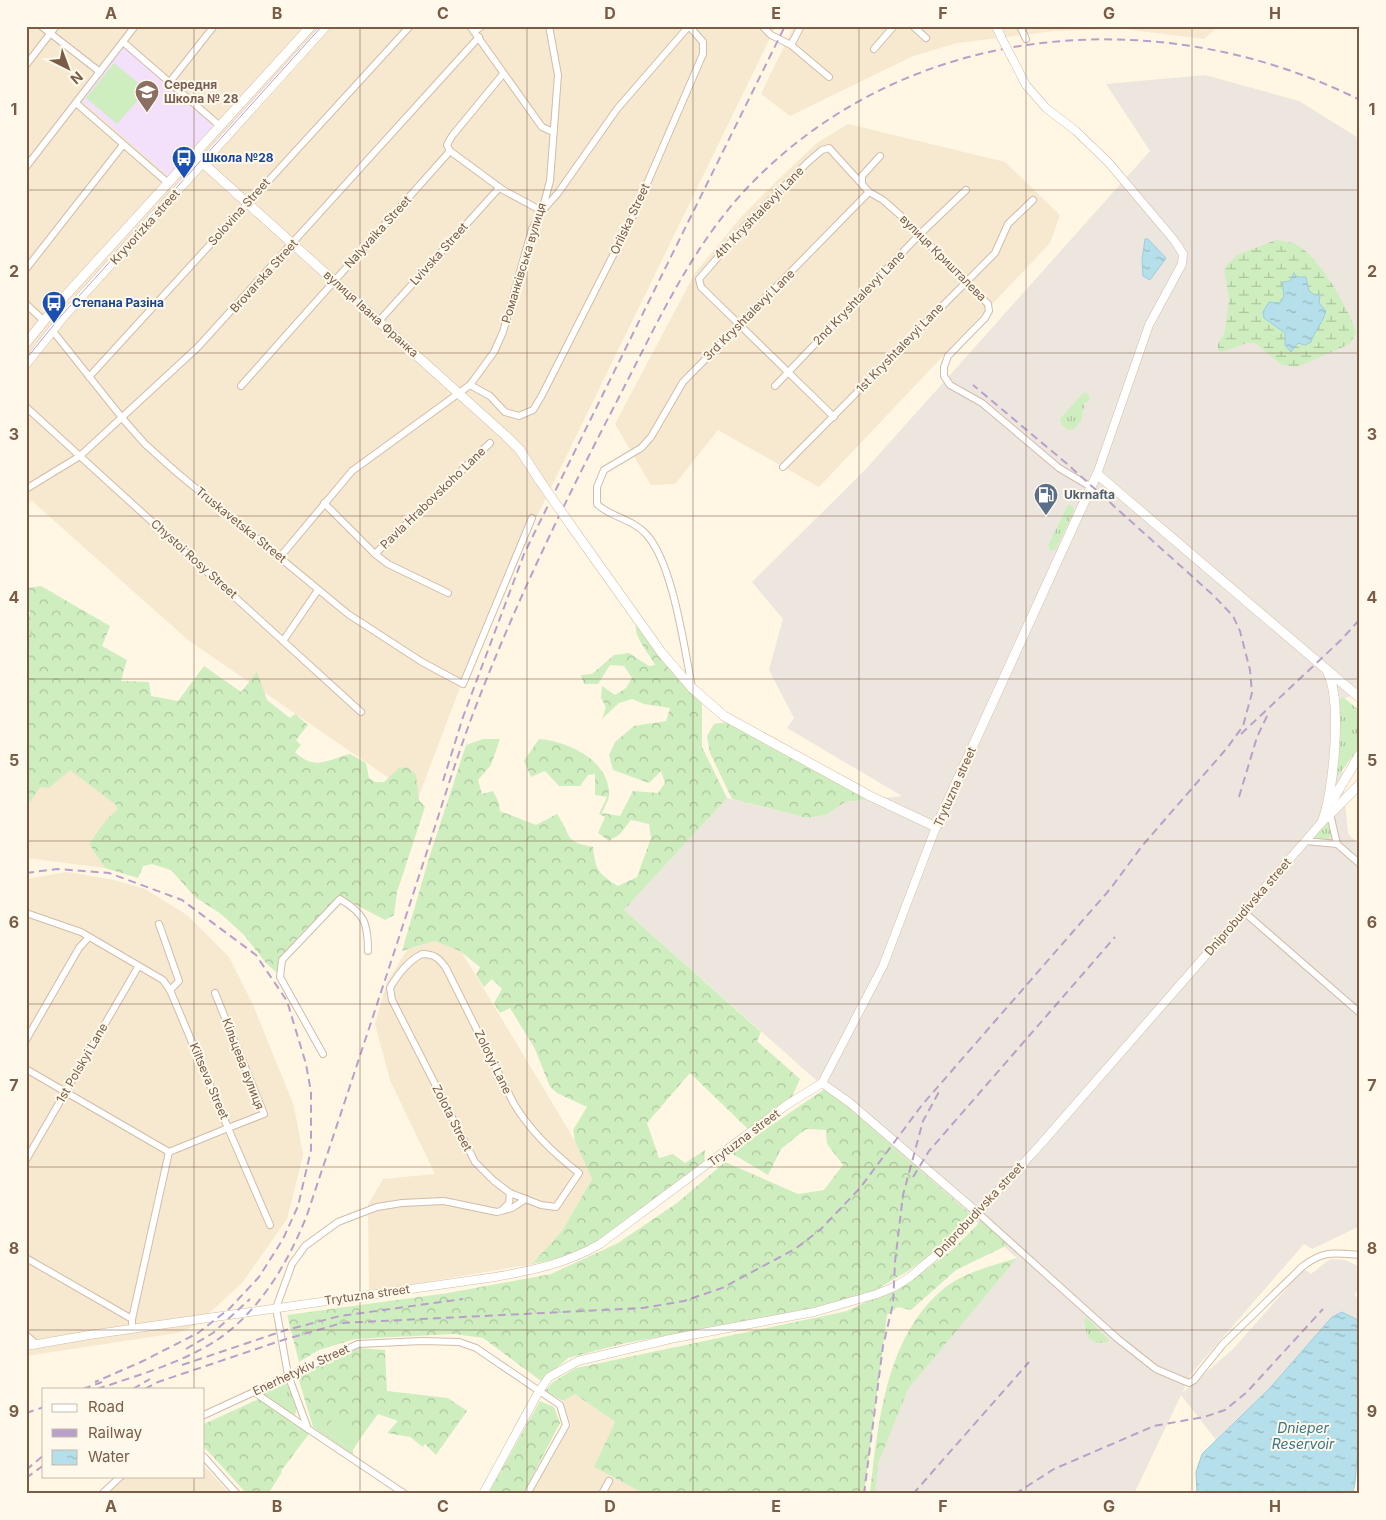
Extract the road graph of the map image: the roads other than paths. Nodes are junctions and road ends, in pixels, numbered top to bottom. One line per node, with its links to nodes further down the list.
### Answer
1 (41, 26): 18 (street)
2 (56, 26): 18 (street)
3 (136, 26): 21 (street)
4 (214, 26): 28 (street)
5 (311, 26): 30 (main road, Kryvorizka street)
6 (326, 26): 37 (main road, Kryvorizka street)
7 (410, 26): 45 (street, Solovina Street)
8 (482, 26): 17 (street, Brovarska Street)
9 (549, 26): 31 (street, Романківська вулиця)
10 (689, 26): 46 (street); 61 (street, Orilska Street)
11 (762, 26): 22 (street)
12 (801, 26): 22 (street)
13 (894, 26): 23 (street)
14 (913, 26): 19 (street)
15 (996, 26): 71 (street, bridge)
16 (1020, 26): 20 (street)
17 (475, 32): 26 (street); 48 (street, Brovarska Street)
18 (51, 34): 24 (street); 25 (street)
19 (926, 38)
20 (1026, 38)
21 (123, 42): 25 (street); 28 (street)
22 (791, 45): 27 (street)
23 (874, 49)
24 (26, 65)
25 (100, 72): 29 (street)
26 (504, 74): 31 (street); 34 (street, Nalyvaika Street)
27 (829, 77)
28 (169, 83): 30 (street)
29 (76, 103): 32 (street); 38 (street)
30 (220, 126): 35 (main road, Kryvorizka street)
31 (553, 132): 46 (street, Романківська вулиця)
32 (123, 145): 39 (street); 49 (street)
33 (828, 148): 40 (street, вулиця Кришталева); 55 (street, 4th Kryshtalevyi Lane)
34 (450, 151): 41 (street); 51 (street, Nalyvaika Street)
35 (194, 155): 37 (main road, вулиця Івана Франка); 39 (main road, Kryvorizka street)
36 (880, 156): 40 (street)
37 (203, 163): 45 (main road, вулиця Івана Франка); 56 (main road, Kryvorizka street)
38 (26, 167)
39 (168, 183): 53 (main road, Kryvorizka street)
40 (862, 183): 43 (street, вулиця Кришталева)
41 (499, 188): 46 (street); 54 (street, Lvivska Street)
42 (966, 190): 47 (street, 2nd Kryshtalevyi Lane)
43 (869, 192): 47 (street, вулиця Кришталева); 55 (street, 3rd Kryshtalevyi Lane)
44 (1034, 200): 50 (street, 1st Kryshtalevyi Lane)
45 (247, 203): 48 (main road, вулиця Івана Франка); 60 (street, Solovina Street)
46 (542, 211): 61 (street, Романківська вулиця)
47 (919, 235): 50 (street, вулиця Кришталева); 59 (street, 2nd Kryshtalevyi Lane)
48 (293, 243): 51 (main road, вулиця Івана Франка); 67 (street, Brovarska Street)
49 (26, 268)
50 (965, 280): 66 (street, 1st Kryshtalevyi Lane); 72 (street, вулиця Кришталева)
51 (335, 281): 54 (main road, вулиця Івана Франка); 62 (street, Nalyvaika Street)
52 (26, 304): 53 (street)
53 (44, 321): 57 (main road, Kryvorizka street)
54 (378, 321): 64 (main road, вулиця Івана Франка)
55 (740, 325): 59 (street); 82 (street, 3rd Kryshtalevyi Lane)
56 (52, 330): 58 (main road, Kryvorizka street); 60 (street, Truskavetska Street)
57 (26, 344)
58 (26, 364)
59 (788, 372): 63 (street, 2nd Kryshtalevyi Lane); 66 (street)
60 (89, 377): 67 (street, Truskavetska Street)
61 (470, 385): 64 (street, Романківська вулиця)
62 (241, 386)
63 (774, 386)
64 (458, 393): 74 (street, Романківська вулиця); 82 (main road, вулиця Івана Франка, bridge)
65 (26, 407): 69 (street, Chystoi Rosy Street)
66 (834, 417): 70 (street, 1st Kryshtalevyi Lane)
67 (123, 419): 69 (street, Brovarska Street); 77 (street, Truskavetska Street)
68 (490, 443): 76 (street, Pavla Hrabovskoho Lane)
69 (80, 456): 73 (street, Brovarska Street); 80 (street, Chystoi Rosy Street)
70 (783, 467)
71 (1097, 474): 72 (main road, Trytuzna street); 81 (main road)
72 (1091, 487): 91 (main road, Trytuzna street)
73 (26, 489)
74 (324, 503): 76 (street); 77 (street, Романківська вулиця)
75 (532, 518): 78 (street, Truskavetska Street)
76 (375, 554): 79 (street)
77 (280, 556): 78 (street, Truskavetska Street)
78 (318, 590): 80 (street)
79 (448, 592)
80 (283, 641): 84 (street, Chystoi Rosy Street)
81 (1325, 669): 83 (main road); 86 (main road)
82 (692, 688): 91 (main road, вулиця Івана Франка)
83 (1360, 698)
84 (362, 712)
85 (1360, 754): 87 (main road)
86 (1332, 770): 87 (main road); 89 (main road)
87 (1340, 784): 88 (main road); 89 (main road)
88 (1360, 784): 89 (main road)
89 (1328, 813): 90 (main road); 93 (street)
90 (1322, 822): 92 (street, Dniprobudivska street)
91 (936, 826): 108 (street, Trytuzna street)
92 (1306, 841): 93 (street); 95 (street, Dniprobudivska street)
93 (1338, 844): 94 (street)
94 (1360, 864)
95 (1244, 912): 104 (street); 117 (street, Dniprobudivska street)
96 (26, 913): 98 (street, Kiltseva Street)
97 (159, 924): 102 (street)
98 (88, 938): 100 (street, Kiltseva Street); 105 (street)
99 (368, 951): 106 (street)
100 (138, 967): 102 (street, Kiltseva Street); 109 (street, 1st Polskyi Lane)
101 (390, 988): 113 (street, Zolota Street); 115 (street, Zolotyi Lane)
102 (170, 990): 110 (street, Kiltseva Street)
103 (215, 993): 110 (street, Кільцева вулиця)
104 (1360, 1013)
105 (26, 1040)
106 (323, 1054)
107 (26, 1069): 109 (street)
108 (822, 1083): 117 (street); 121 (street, Trytuzna street)
109 (65, 1092): 111 (street); 112 (street, 1st Polskyi Lane)
110 (228, 1128): 111 (street, Kiltseva Street); 118 (street)
111 (170, 1152): 122 (street)
112 (26, 1160)
113 (510, 1193): 114 (street, Zolota Street); 116 (street)
114 (526, 1198): 115 (street, Zolota Street); 116 (street)
115 (556, 1208)
116 (497, 1212): 121 (street)
117 (978, 1213): 119 (street); 128 (street, Dniprobudivska street)
118 (270, 1225)
119 (1360, 1255)
120 (26, 1258): 122 (street)
121 (276, 1308): 123 (street, Trytuzna street); 127 (street)
122 (132, 1319): 123 (street)
123 (132, 1328): 125 (street, Trytuzna street)
124 (26, 1335): 125 (street)
125 (36, 1344): 126 (street, Trytuzna street)
126 (26, 1346)
127 (288, 1375): 128 (street, Enerhetykiv Street); 129 (street, Enerhetykiv Street); 131 (street)
128 (539, 1391): 138 (street, Dniprobudivska street); 139 (street, Enerhetykiv Street)
129 (254, 1392): 130 (street, Enerhetykiv Street); 131 (street)
130 (205, 1415)
131 (308, 1429): 137 (street)
132 (205, 1458): 136 (street)
133 (119, 1478): 135 (street)
134 (609, 1481): 140 (street)
135 (102, 1494)
136 (237, 1494)
137 (405, 1494)
138 (483, 1494)
139 (527, 1494)
140 (602, 1494)

